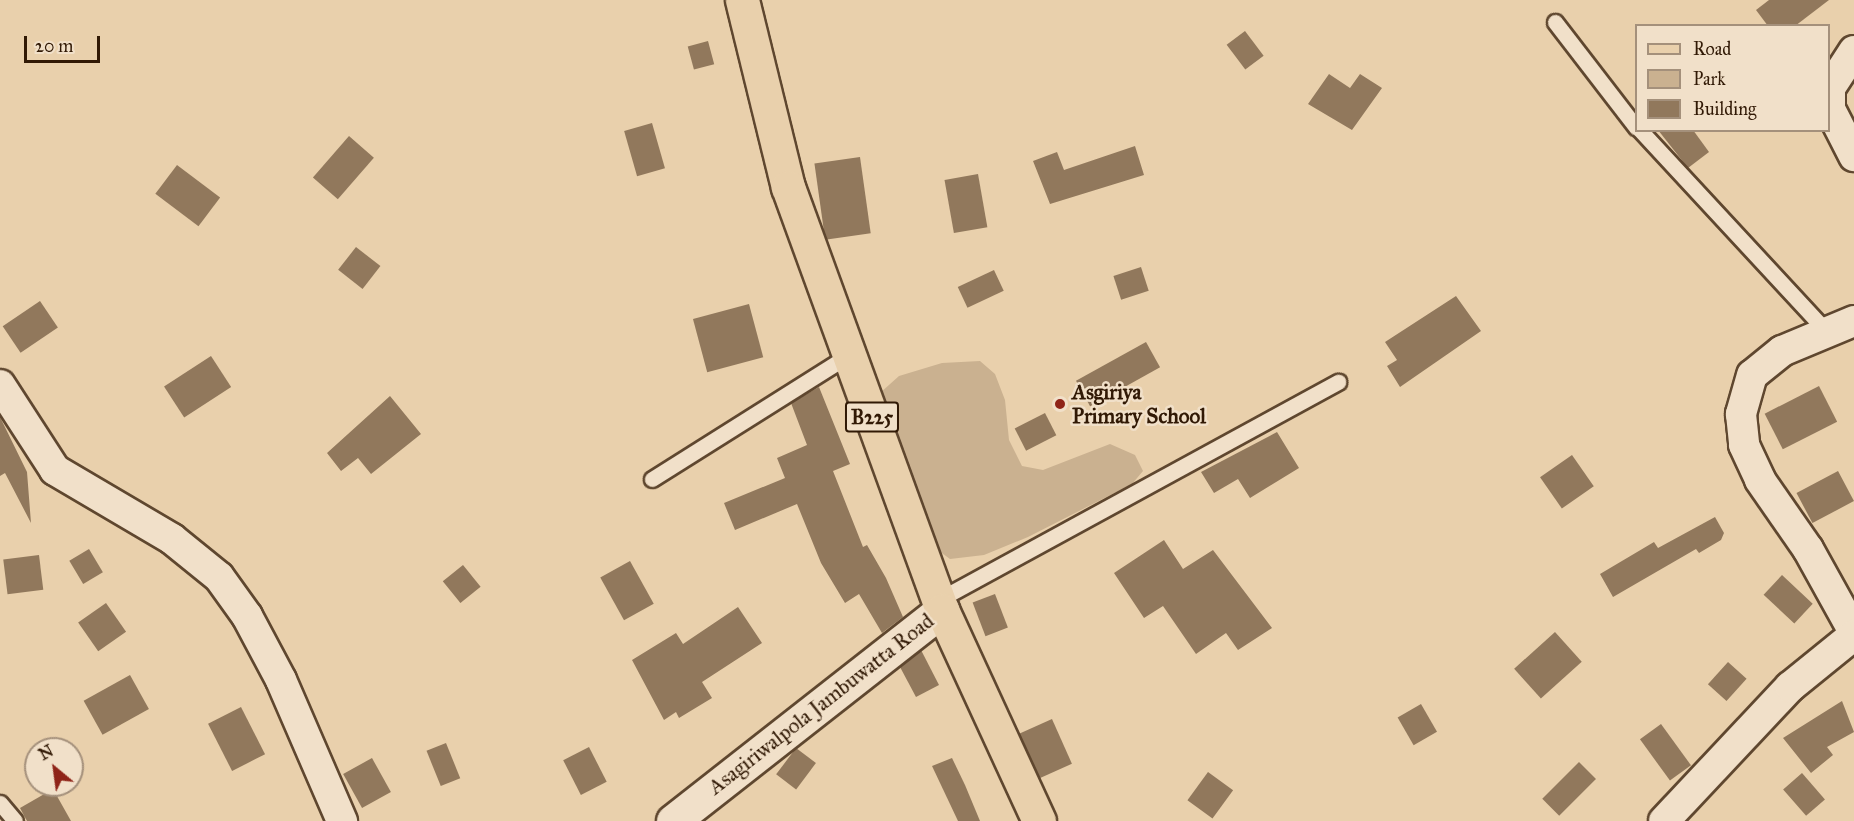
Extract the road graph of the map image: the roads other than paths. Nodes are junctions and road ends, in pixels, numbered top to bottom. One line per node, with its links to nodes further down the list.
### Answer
1 (742, 0): 8 (main road, B225)
2 (1555, 22): 4 (lane)
3 (1854, 51): 6 (street)
4 (1635, 126)
5 (1642, 132): 7 (lane)
6 (1854, 156)
7 (1841, 327): 13 (street)
8 (849, 355): 11 (lane); 12 (main road, B225)
9 (1338, 381): 12 (lane)
10 (0, 385): 16 (street)
11 (652, 479)
12 (940, 605): 17 (street, Asagiriwalpola Jambuwatta Road); 18 (main road, B225)
13 (1854, 633): 19 (street)
14 (0, 802): 15 (lane)
15 (15, 821)
16 (342, 821)
17 (673, 821)
18 (1039, 821)
19 (1664, 821)

